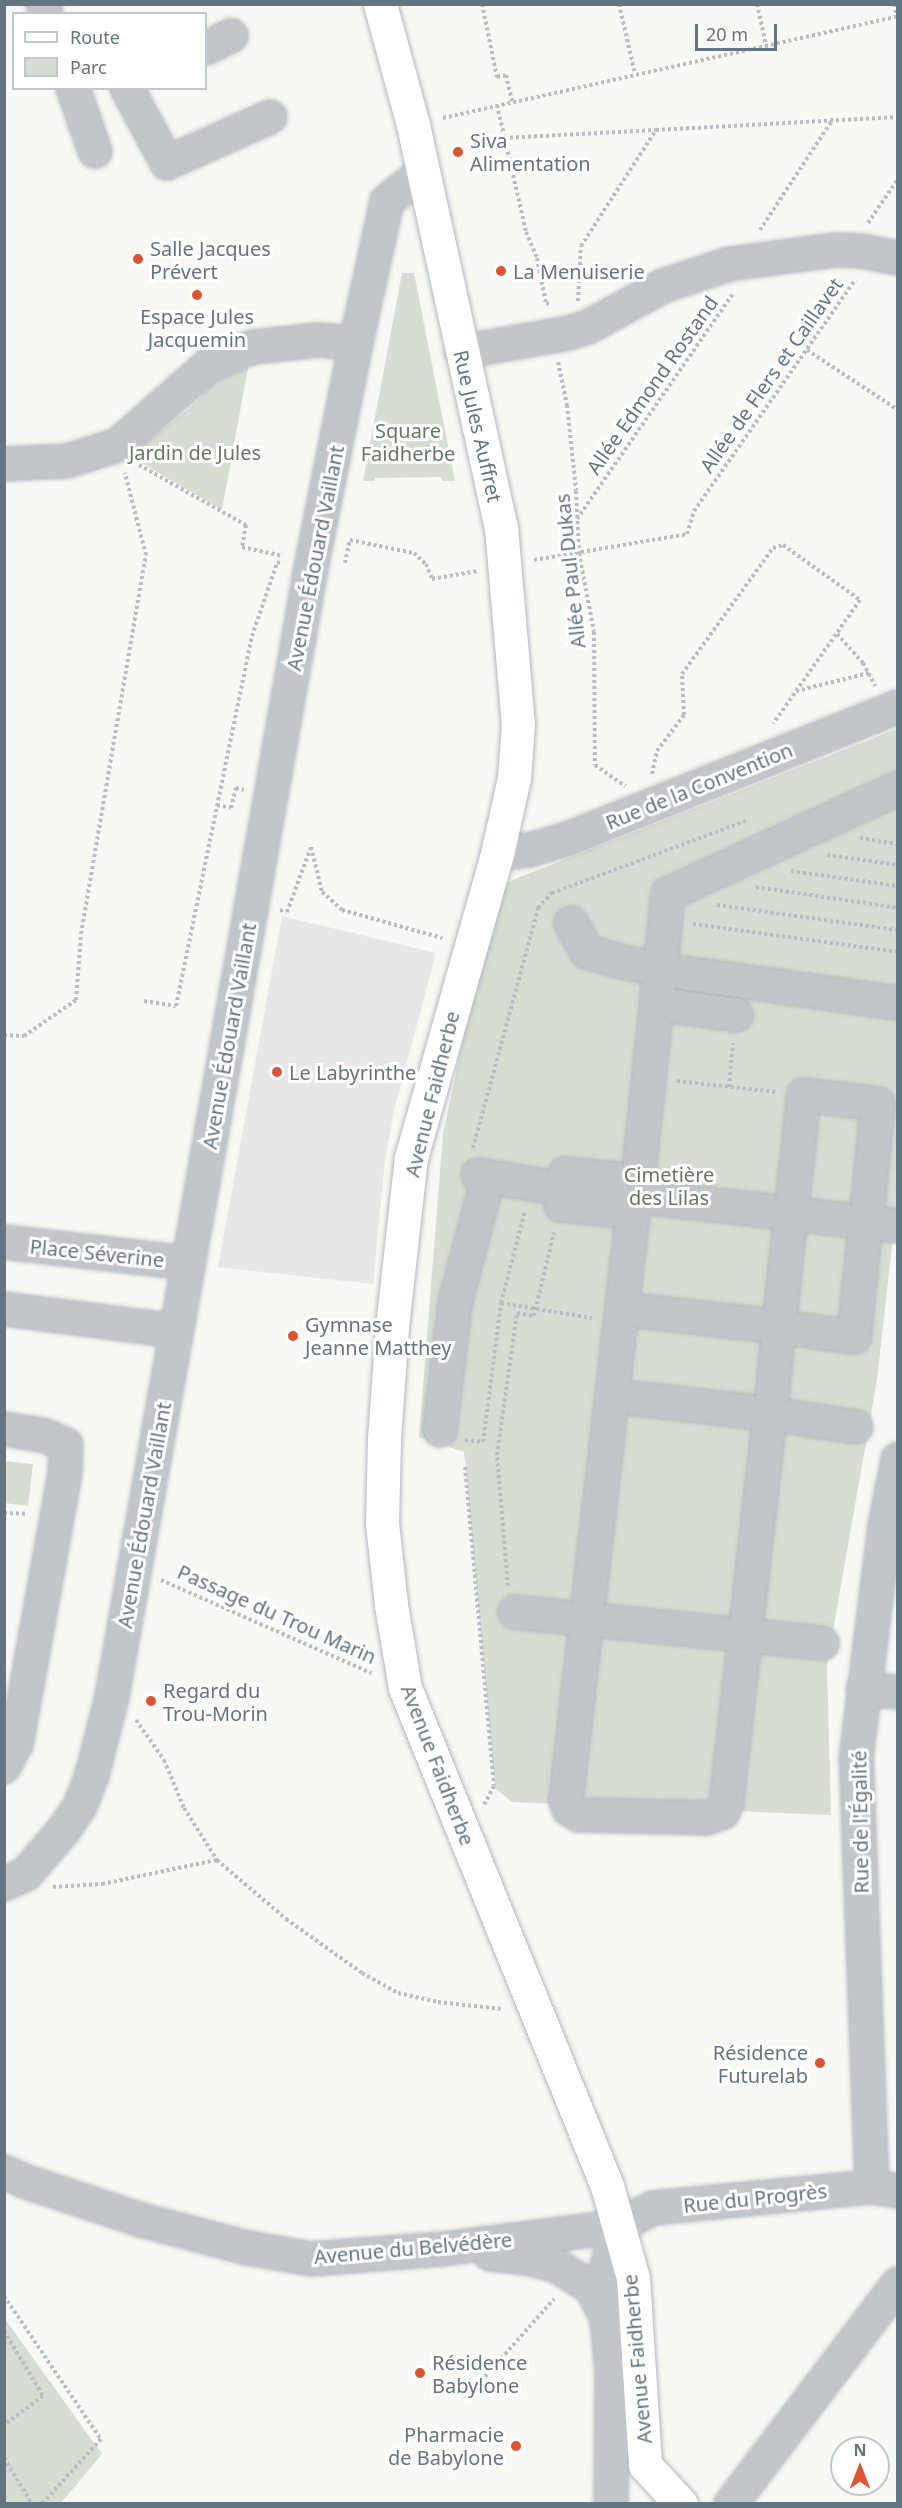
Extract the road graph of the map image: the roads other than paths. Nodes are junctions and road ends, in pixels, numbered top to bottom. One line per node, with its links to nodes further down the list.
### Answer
1 (380, 4): 6 (main road, Rue Jules Auffret)
2 (74, 90): 5 (street)
3 (128, 90): 4 (street)
4 (270, 117)
5 (95, 151)
6 (422, 173): 8 (street, Avenue Édouard Vaillant); 9 (main road, Rue Jules Auffret)
7 (897, 258): 9 (street)
8 (356, 343): 10 (street); 24 (street, Avenue Édouard Vaillant)
9 (461, 352): 13 (main road, Rue Jules Auffret)
10 (4, 464)
11 (897, 707): 13 (street, Rue de la Convention)
12 (897, 788): 15 (street)
13 (497, 854): 45 (main road, Avenue Faidherbe)
14 (572, 923): 15 (street)
15 (662, 970): 16 (street); 17 (street)
16 (897, 1003)
17 (658, 1004): 18 (street); 19 (street)
18 (736, 1015)
19 (635, 1197): 20 (street); 26 (street); 33 (street)
20 (791, 1213): 21 (street); 21 (street); 27 (street)
21 (867, 1222): 22 (street); 27 (street)
22 (897, 1226)
23 (4, 1242): 24 (street, Place Séverine)
24 (189, 1263): 28 (street, Avenue Édouard Vaillant)
25 (4, 1309): 28 (street)
26 (621, 1316): 27 (street); 29 (street)
27 (779, 1327): 30 (street)
28 (176, 1331): 42 (street, Avenue Édouard Vaillant)
29 (612, 1396): 30 (street); 36 (street)
30 (770, 1414): 31 (street); 37 (street)
31 (856, 1427)
32 (4, 1429): 41 (street)
33 (440, 1430)
34 (897, 1459): 39 (street, Rue de l'Égalité)
35 (515, 1612): 36 (street)
36 (586, 1619): 37 (street); 37 (street)
37 (746, 1636): 38 (street)
38 (822, 1643)
39 (863, 1689): 40 (street); 44 (street, Rue de l'Égalité)
40 (897, 1692)
41 (4, 1767)
42 (4, 1884)
43 (4, 2172): 46 (street, Avenue du Belvédère)
44 (885, 2189): 45 (street, Rue du Progrès)
45 (617, 2227): 46 (street, Avenue du Belvédère); 48 (street); 50 (main road, Avenue Faidherbe)
46 (441, 2249): 48 (street)
47 (895, 2296): 51 (street)
48 (606, 2318): 49 (street)
49 (611, 2504)
50 (681, 2504)
51 (732, 2504)

